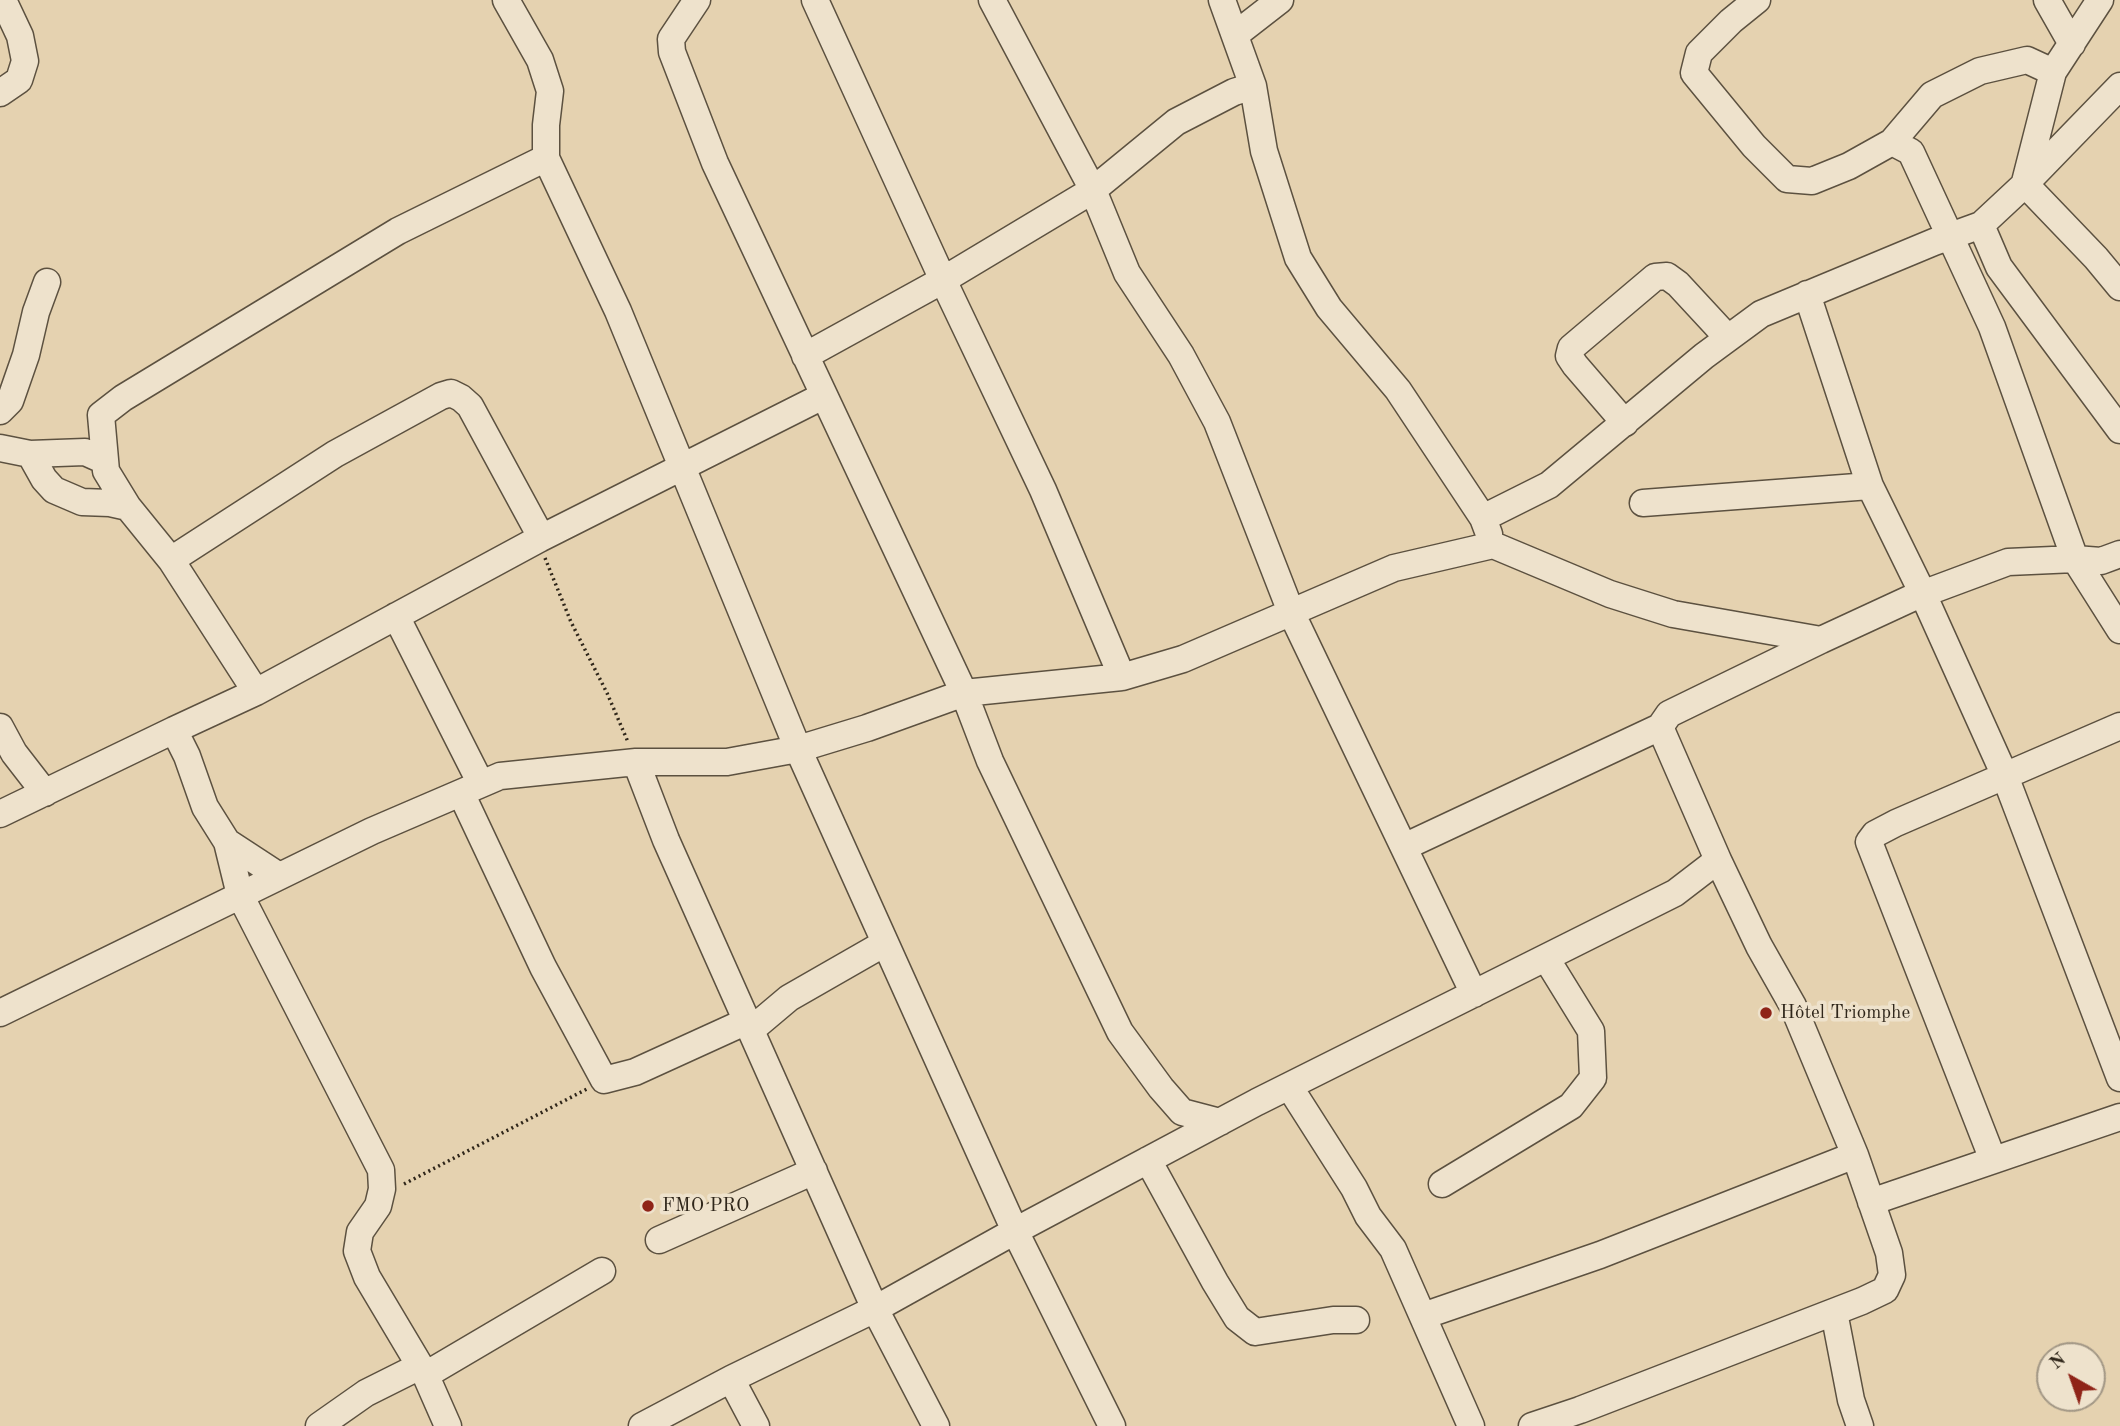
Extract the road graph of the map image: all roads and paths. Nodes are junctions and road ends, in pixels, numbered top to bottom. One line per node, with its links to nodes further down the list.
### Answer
1 (3, 0): 16 (street)
2 (506, 0): 18 (street)
3 (697, 0): 28 (street)
4 (815, 0): 23 (street)
5 (992, 0): 20 (street)
6 (1222, 0): 11 (street)
7 (1280, 0): 11 (street)
8 (1757, 0): 17 (street)
9 (2047, 0): 12 (street)
10 (2100, 0): 12 (street)
11 (1235, 35): 14 (street)
12 (2072, 44): 13 (street)
13 (2053, 72): 17 (street); 19 (street)
14 (1253, 86): 20 (street); 40 (street)
15 (2120, 86): 19 (street)
16 (0, 93)
17 (1892, 142): 22 (street)
18 (546, 158): 35 (street); 36 (street)
19 (2025, 184): 21 (street); 25 (street)
20 (1093, 190): 23 (street); 47 (street)
21 (1982, 225): 22 (street); 32 (street)
22 (1951, 236): 26 (street); 44 (street)
23 (943, 280): 28 (street); 51 (street)
24 (47, 282): 30 (street)
25 (2120, 287)
26 (1807, 293): 27 (street); 37 (street)
27 (1728, 338): 31 (street); 31 (street)
28 (805, 356): 29 (street)
29 (823, 397): 36 (street); 53 (street)
30 (0, 411)
31 (1625, 423): 40 (street)
32 (2120, 430)
33 (0, 448): 34 (street)
34 (30, 454): 35 (street); 39 (street)
35 (104, 461): 39 (street)
36 (682, 467): 41 (street); 58 (street)
37 (1870, 486): 38 (street); 46 (street)
38 (1643, 503)
39 (128, 507): 45 (street)
40 (1483, 519): 42 (street)
41 (539, 540): 45 (street); 48 (street); 59 (path)
42 (1493, 545): 47 (street); 50 (street)
43 (2120, 554): 44 (street)
44 (2075, 559): 46 (street); 49 (street)
45 (172, 560): 52 (street)
46 (1923, 594): 50 (street); 60 (street)
47 (1292, 612): 51 (street); 65 (street)
48 (396, 616): 52 (street); 61 (street)
49 (2120, 630)
50 (1821, 640): 56 (street)
51 (1122, 677): 53 (street)
52 (256, 692): 57 (street)
53 (964, 693): 58 (street); 78 (street)
54 (2120, 726): 60 (street)
55 (0, 727): 62 (street)
56 (1660, 727): 65 (street); 66 (street)
57 (174, 730): 62 (street); 64 (street)
58 (798, 749): 59 (street); 69 (street)
59 (636, 762): 61 (street); 73 (street)
60 (2005, 776): 74 (street); 81 (street)
61 (471, 788): 67 (street); 75 (street)
62 (45, 793): 63 (street)
63 (0, 814)
64 (226, 842): 67 (street); 68 (street)
65 (1404, 847): 71 (street)
66 (1718, 860): 70 (street); 79 (street)
67 (279, 876): 68 (street)
68 (240, 895): 72 (street); 84 (street)
69 (886, 943): 73 (street); 86 (street)
70 (1546, 958): 71 (street); 83 (street)
71 (1474, 994): 76 (street)
72 (0, 1013)
73 (749, 1026): 75 (street); 82 (street)
74 (2120, 1078)
75 (604, 1080): 84 (path)
76 (1289, 1086): 78 (street); 91 (street)
77 (2120, 1117): 81 (street)
78 (1220, 1122): 80 (street)
79 (1855, 1155): 85 (street); 91 (street)
80 (1148, 1160): 86 (street); 92 (street)
81 (1993, 1160): 85 (street)
82 (814, 1171): 87 (street); 89 (street)
83 (1442, 1184)
84 (380, 1196): 93 (street)
85 (1871, 1202): 90 (street)
86 (1015, 1231): 89 (street); 100 (street)
87 (659, 1240)
88 (601, 1271): 93 (street)
89 (875, 1309): 94 (street); 99 (street)
90 (1834, 1312): 102 (street); 103 (street)
91 (1423, 1316): 101 (street)
92 (1356, 1321)
93 (423, 1371): 95 (street); 96 (street)
94 (731, 1379): 97 (street); 98 (street)
95 (319, 1426)
96 (448, 1426)
97 (642, 1426)
98 (756, 1426)
99 (936, 1426)
100 (1112, 1426)
101 (1471, 1426)
102 (1532, 1426)
103 (1860, 1426)

